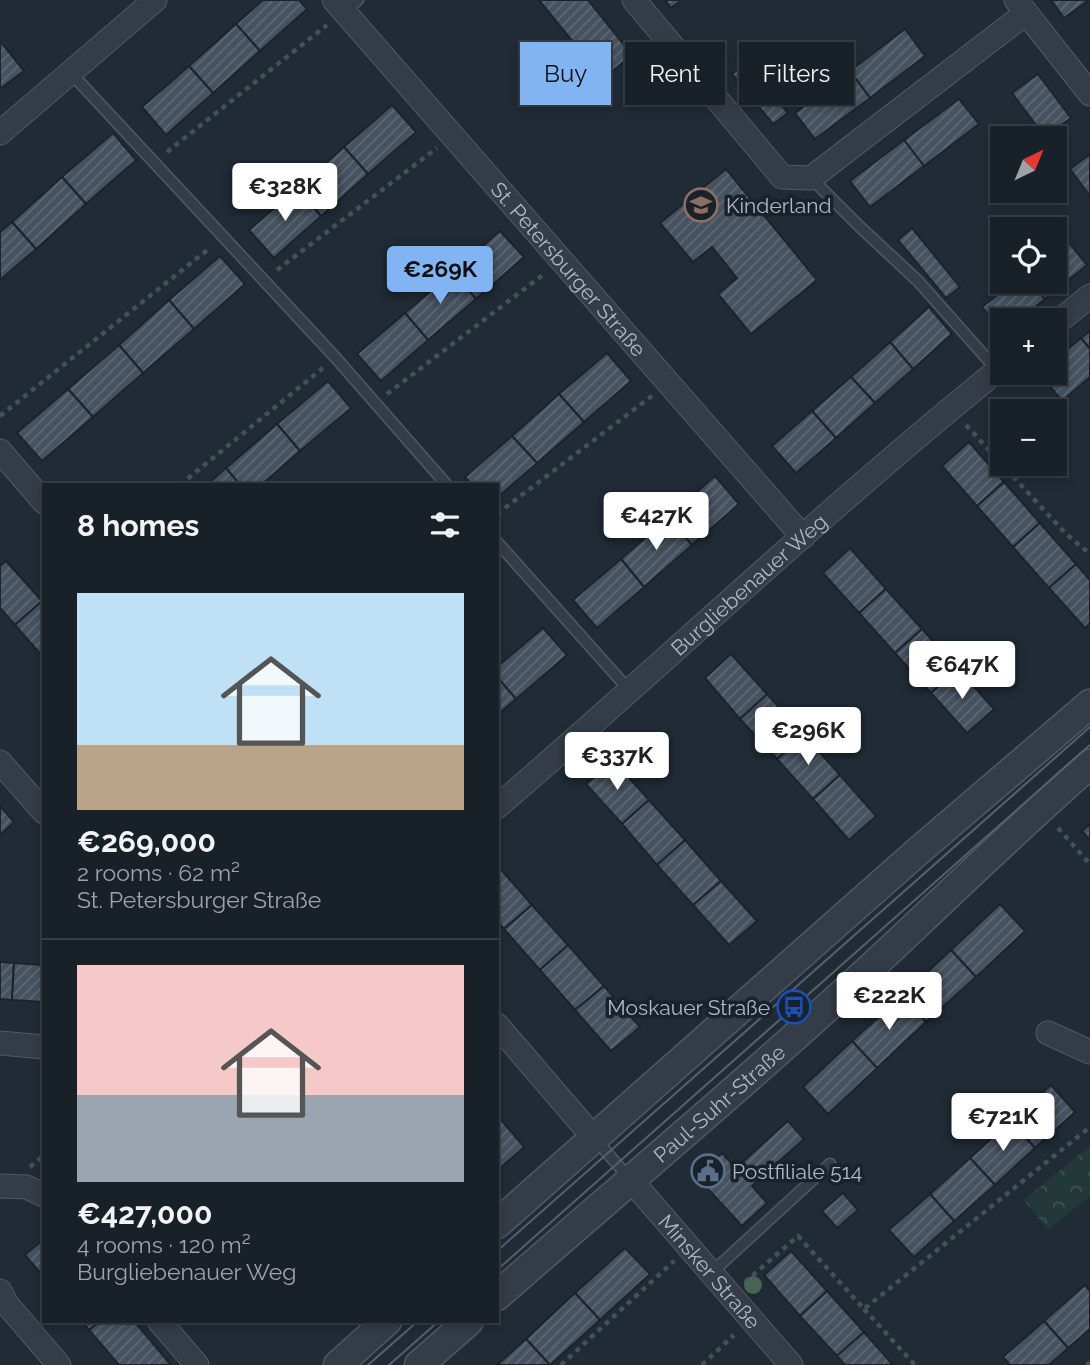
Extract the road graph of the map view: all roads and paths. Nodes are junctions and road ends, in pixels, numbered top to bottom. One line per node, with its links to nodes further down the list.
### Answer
1 (155, 0): 5 (street)
2 (634, 0): 10 (street)
3 (345, 4): 8 (street, St. Petersburger Straße); 9 (path)
4 (1021, 7): 6 (street); 10 (street)
5 (70, 72): 7 (street); 9 (lane)
6 (1090, 94)
7 (0, 133)
8 (455, 135): 12 (street, St. Petersburger Straße); 13 (path)
9 (154, 162): 11 (lane)
10 (811, 178): 16 (lane)
11 (222, 238): 13 (lane); 22 (path)
12 (562, 260): 19 (street, St. Petersburger Straße); 20 (path)
13 (263, 280): 17 (lane)
14 (1090, 296): 15 (street)
15 (1067, 314)
16 (990, 357)
17 (335, 358): 20 (lane); 24 (path)
18 (990, 376): 21 (street, Burgliebenauer Weg)
19 (670, 382): 27 (path); 28 (street, St. Petersburger Straße)
20 (375, 403): 25 (lane)
21 (951, 409): 28 (street, Burgliebenauer Weg); 30 (path)
22 (0, 416)
23 (0, 451): 26 (street)
24 (182, 483)
25 (445, 483)
26 (42, 500)
27 (499, 512)
28 (803, 537): 31 (street, Burgliebenauer Weg)
29 (499, 544): 31 (lane)
30 (1090, 554)
31 (631, 692): 35 (street, Burgliebenauer Weg)
32 (1090, 704): 45 (street)
33 (0, 762): 36 (street)
34 (1090, 764): 47 (street, Paul-Suhr-Straße)
35 (499, 805)
36 (42, 810)
37 (1058, 828): 38 (path)
38 (1090, 864)
39 (499, 1027): 45 (street)
40 (1048, 1033): 43 (street)
41 (0, 1043): 42 (street)
42 (42, 1047)
43 (1090, 1052)
44 (1090, 1126): 56 (path)
45 (594, 1138): 47 (lane); 50 (street)
46 (830, 1164): 52 (lane)
47 (630, 1179): 52 (street, Minsker Straße); 55 (street, Paul-Suhr-Straße)
48 (0, 1186): 49 (street)
49 (42, 1194)
50 (499, 1222)
51 (679, 1257): 65 (path)
52 (711, 1273): 67 (street, Minsker Straße)
53 (740, 1286): 56 (path)
54 (0, 1291): 61 (street)
55 (499, 1294)
56 (864, 1308): 68 (path)
57 (161, 1323): 62 (street)
58 (385, 1323): 63 (street)
59 (467, 1323): 64 (street)
60 (741, 1328): 66 (path)
61 (60, 1365)
62 (197, 1365)
63 (338, 1365)
64 (419, 1365)
65 (561, 1365)
66 (702, 1365)
67 (791, 1365)
68 (915, 1365)

